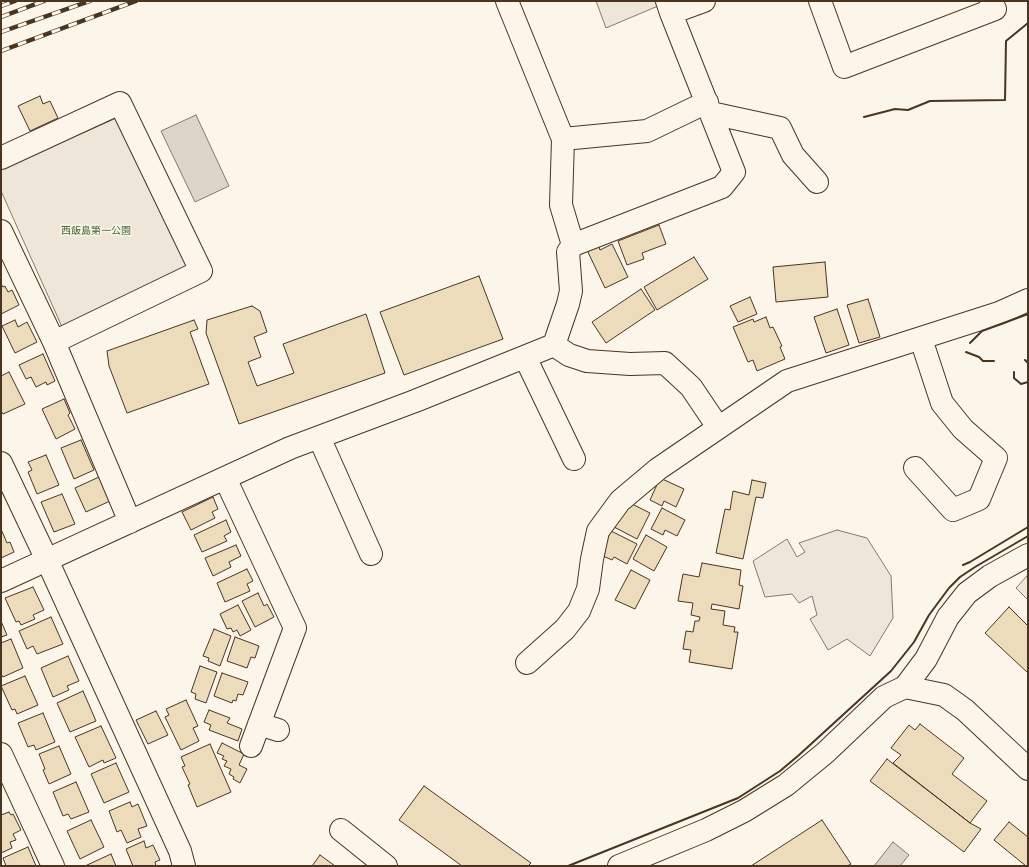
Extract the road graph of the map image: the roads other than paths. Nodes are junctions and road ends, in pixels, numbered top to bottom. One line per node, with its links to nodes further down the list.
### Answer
1 (507, 1): 7 (street)
2 (704, 1): 5 (street)
3 (820, 1): 4 (street)
4 (991, 1)
5 (669, 7): 6 (street)
6 (709, 107): 7 (street); 9 (street); 11 (street)
7 (563, 139): 11 (street)
8 (1, 158): 14 (street)
9 (817, 182)
10 (1, 231): 14 (street)
11 (573, 245): 15 (street)
12 (1028, 300): 13 (street)
13 (921, 338): 17 (street); 21 (street)
14 (54, 342): 23 (street)
15 (554, 345): 16 (street); 17 (street)
16 (525, 357): 18 (street); 19 (street)
17 (718, 427): 28 (street)
18 (318, 437): 22 (street); 24 (street)
19 (574, 459)
20 (1, 463): 26 (street)
21 (915, 468)
22 (225, 478): 23 (street); 30 (street)
23 (130, 522): 26 (street)
24 (371, 554)
25 (1028, 555): 29 (street)
26 (47, 560): 27 (street); 35 (street)
27 (1, 581)
28 (527, 663)
29 (905, 687): 32 (street); 37 (street)
30 (251, 746)
31 (1, 754): 34 (street)
32 (1028, 769)
33 (341, 830): 36 (street)
34 (53, 866)
35 (184, 866)
36 (386, 866)
37 (619, 866)

